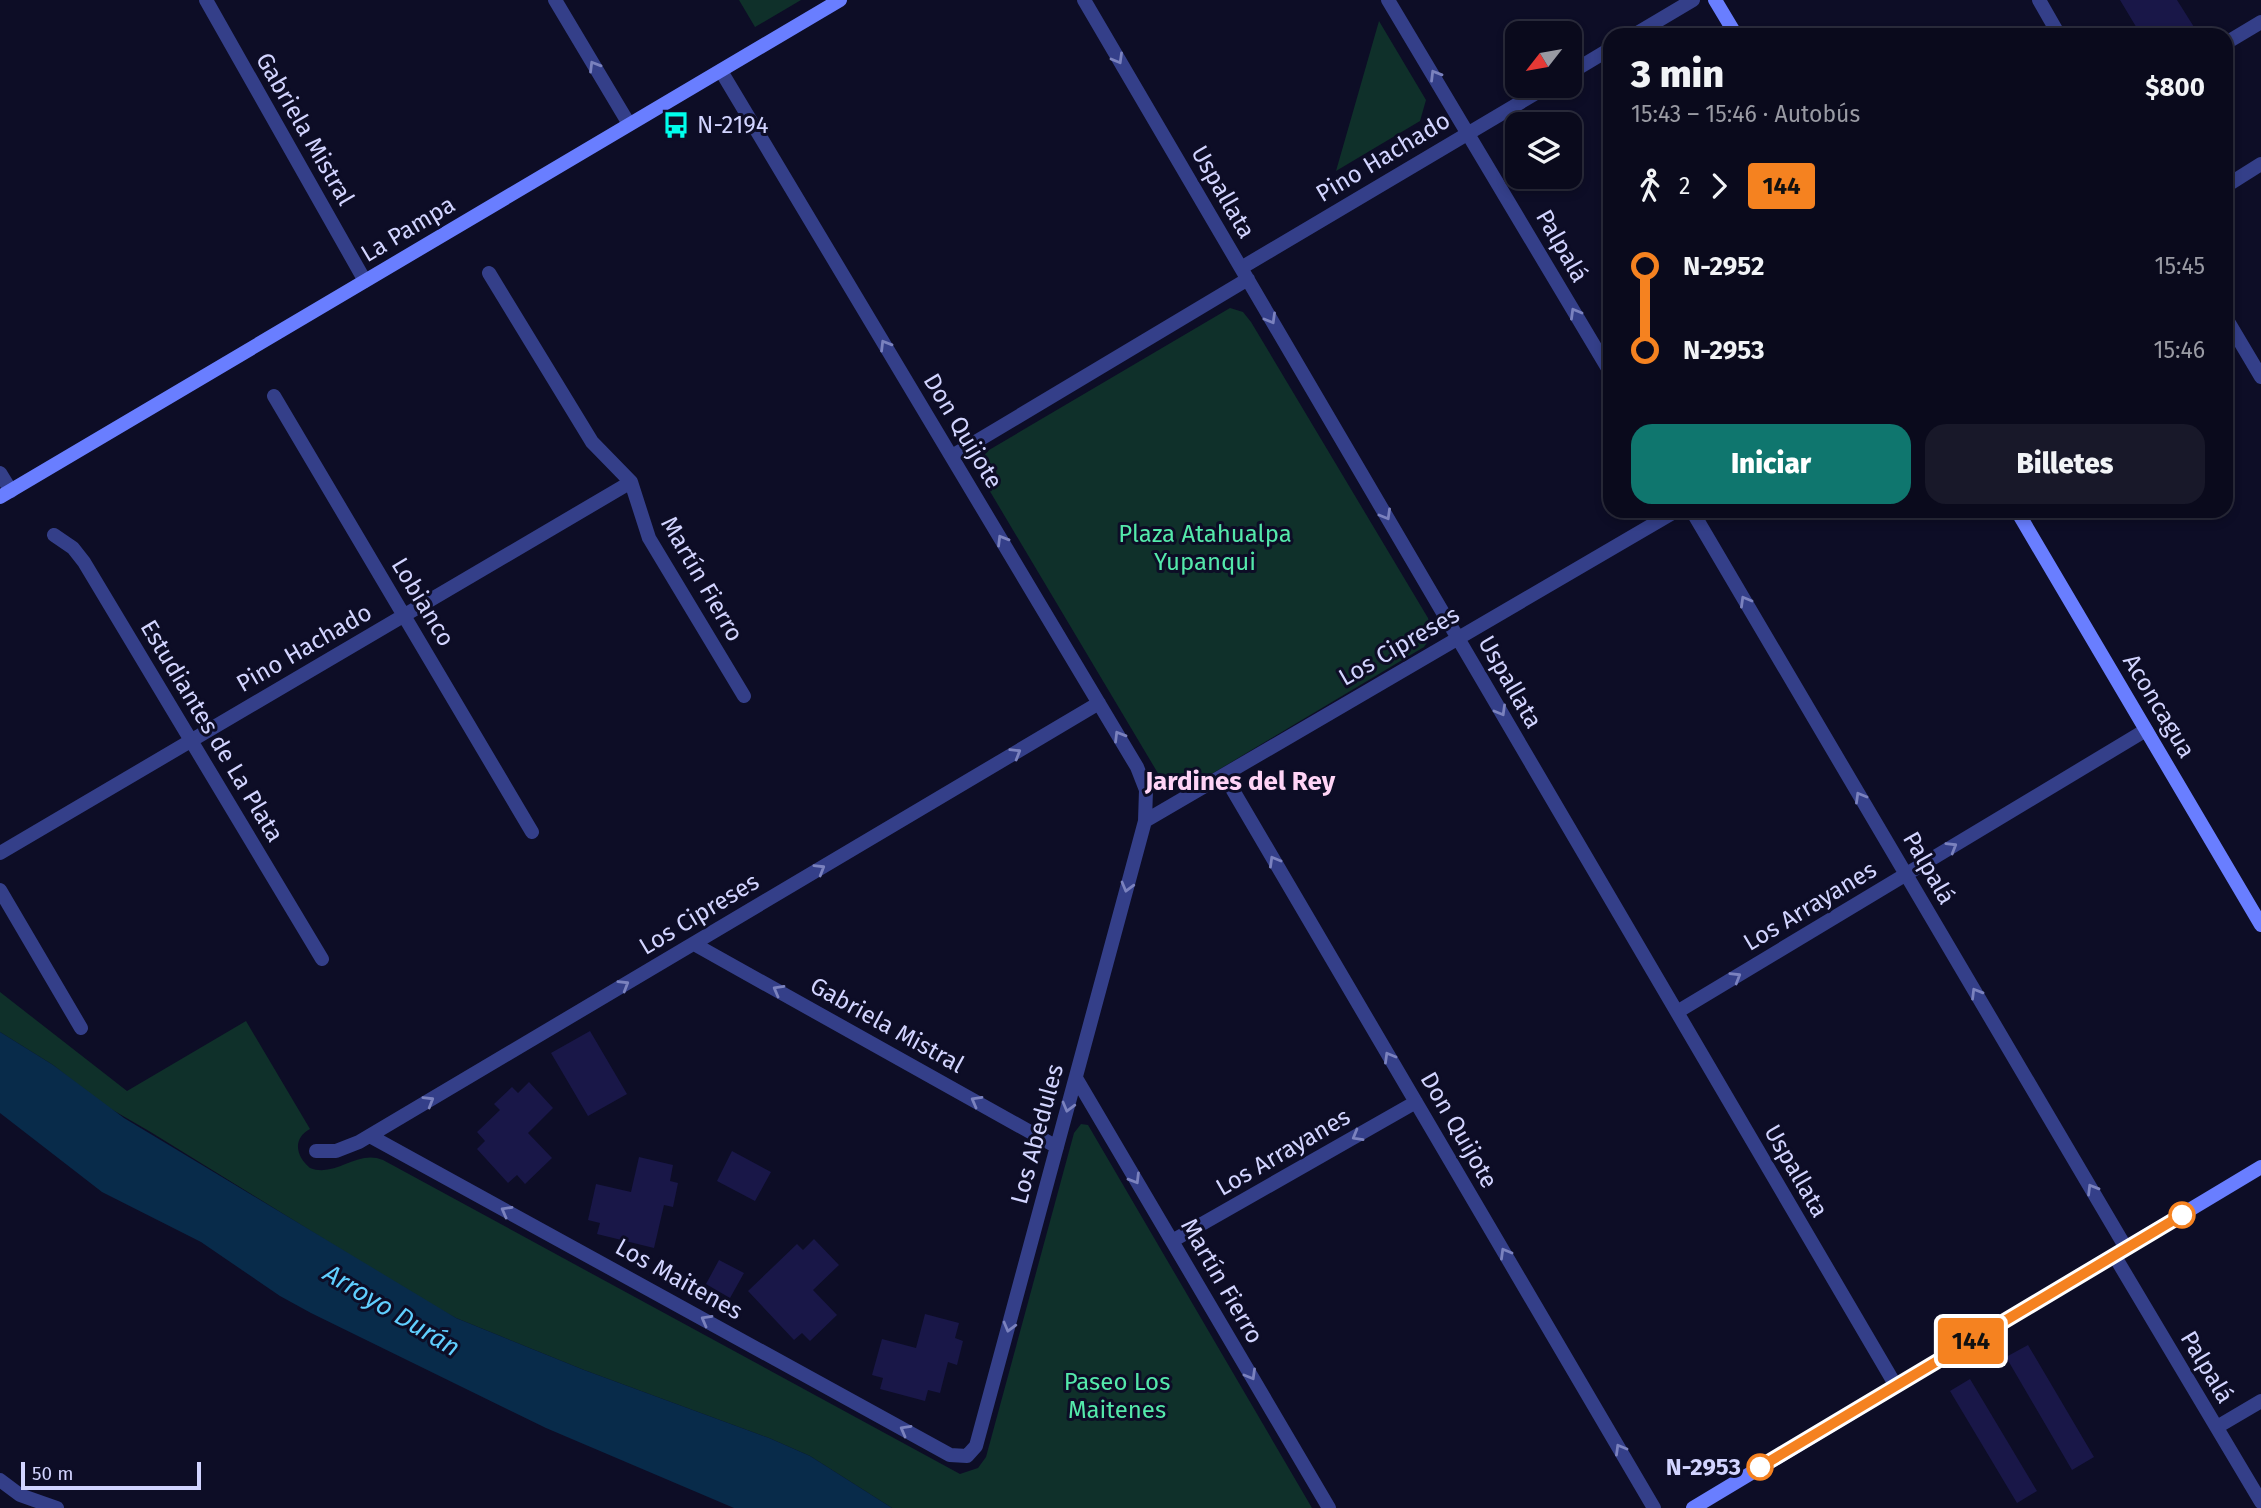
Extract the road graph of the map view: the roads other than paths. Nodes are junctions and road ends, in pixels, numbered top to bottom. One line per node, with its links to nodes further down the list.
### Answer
1 (206, 0): 24 (street, Gabriela Mistral)
2 (555, 0): 18 (street, one-way to 2)
3 (840, 0): 16 (street, La Pampa)
4 (1084, 0): 23 (street, Uspallata, one-way to 23)
5 (1388, 0): 19 (street, Palpalá, one-way to 5)
6 (1693, 0): 10 (street)
7 (1715, 0): 11 (street)
8 (2039, 0): 12 (street)
9 (2261, 22): 13 (street)
10 (1646, 28)
11 (1732, 28)
12 (2055, 28)
13 (2233, 39)
14 (1603, 53): 15 (street)
15 (1582, 66)
16 (721, 71): 18 (street, La Pampa); 29 (street, Don Quijote, one-way to 16)
17 (1527, 98): 19 (street, Pino Hachado)
18 (629, 124): 24 (street, La Pampa)
19 (1469, 132): 23 (street, Pino Hachado); 26 (street, Palpalá, one-way to 19)
20 (2261, 164): 21 (street)
21 (2233, 182)
22 (489, 272): 31 (street, Martín Fierro)
23 (1244, 274): 29 (street, Pino Hachado); 38 (street, Uspallata, one-way to 38)
24 (365, 281): 32 (street, La Pampa)
25 (2233, 330): 27 (street)
26 (1603, 360)
27 (2261, 377)
28 (274, 396): 37 (street, Lobianco)
29 (952, 456): 40 (street, Don Quijote, one-way to 29)
30 (0, 473): 32 (street)
31 (631, 482): 37 (street, Pino Hachado); 39 (street, Martín Fierro)
32 (5, 494)
33 (1664, 518): 38 (street, Los Cipreses)
34 (1696, 518): 47 (street, Palpalá, one-way to 34)
35 (2021, 518): 41 (street, Aconcagua)
36 (54, 535): 42 (street, Estudiantes de La Plata)
37 (404, 615): 42 (street, Pino Hachado); 45 (street, Lobianco)
38 (1458, 638): 43 (street, Los Cipreses); 52 (street, Uspallata, one-way to 52)
39 (744, 696)
40 (1100, 703): 44 (street, Don Quijote, one-way to 40); 50 (street, Los Cipreses, one-way to 40)
41 (2146, 730): 47 (street, Los Arrayanes, one-way to 41); 49 (street, Aconcagua)
42 (191, 740): 46 (street, Pino Hachado); 51 (street, Estudiantes de La Plata)
43 (1224, 775): 44 (street, Los Cipreses); 55 (street, Don Quijote, one-way to 43)
44 (1145, 821): 54 (street, Los Abedules, one-way to 54)
45 (532, 832)
46 (0, 853)
47 (1906, 875): 52 (street, Los Arrayanes, one-way to 47); 61 (street, Palpalá, one-way to 47)
48 (0, 890): 53 (street)
49 (2261, 925)
50 (694, 944): 56 (street, Los Cipreses, one-way to 50); 57 (street, Gabriela Mistral, one-way to 50)
51 (321, 959)
52 (1677, 1012): 62 (street, Uspallata)
53 (81, 1028)
54 (1076, 1078): 57 (street, Los Abedules, one-way to 57); 60 (street, Martín Fierro, one-way to 60)
55 (1416, 1102): 60 (street, Los Arrayanes, one-way to 60); 70 (street, Don Quijote, one-way to 55)
56 (370, 1136): 58 (street, Los Cipreses); 65 (street, Los Maitenes, one-way to 56)
57 (1058, 1146): 65 (street, Los Abedules, one-way to 65)
58 (316, 1151)
59 (2261, 1167): 61 (street)
60 (1172, 1241): 69 (street, Martín Fierro, one-way to 69)
61 (2120, 1252): 62 (street); 64 (street, Palpalá)
62 (1896, 1386): 71 (street)
63 (2261, 1401): 64 (street)
64 (2217, 1427): 67 (street, Palpalá)
65 (967, 1456)
66 (2, 1487): 68 (street)
67 (2261, 1502)
68 (57, 1508)
69 (1329, 1508)
70 (1654, 1508)
71 (1693, 1508)

